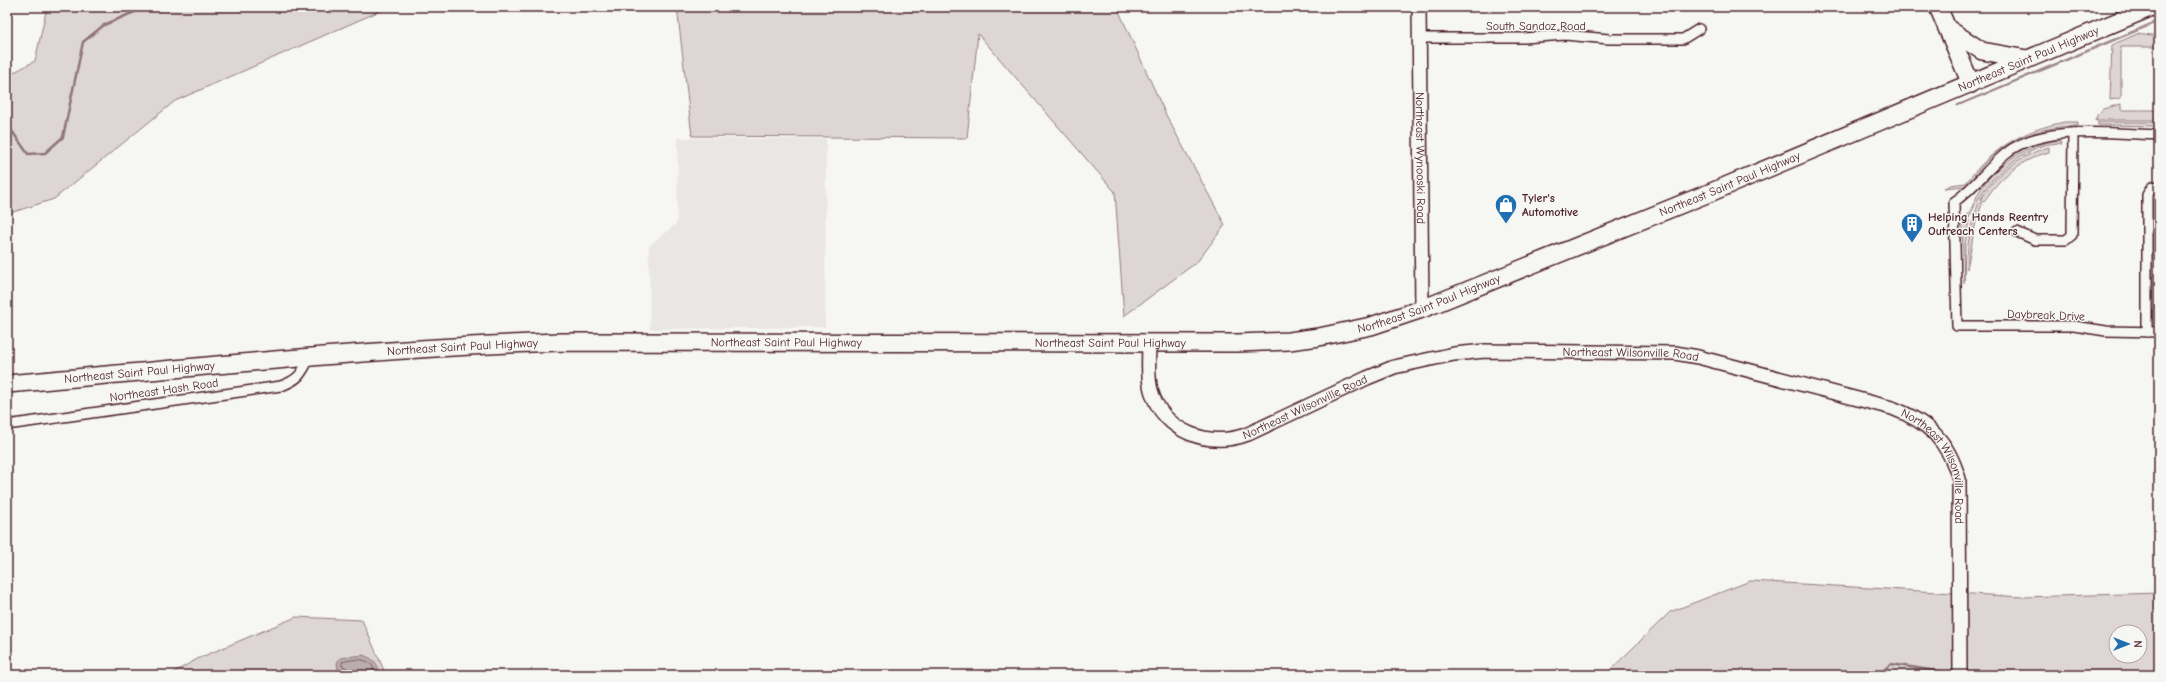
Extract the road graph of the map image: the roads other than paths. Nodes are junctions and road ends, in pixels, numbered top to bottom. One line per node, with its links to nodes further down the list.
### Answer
1 (1419, 7): 6 (main road, Northeast Wynooski Road)
2 (1938, 7): 4 (highway)
3 (2152, 7): 7 (highway, Northeast Saint Paul Highway)
4 (1947, 28): 7 (highway); 8 (highway)
5 (1699, 30): 6 (street, South Sandoz Road)
6 (1420, 38): 13 (main road, Northeast Wynooski Road)
7 (2027, 59): 8 (highway, Northeast Saint Paul Highway)
8 (1971, 84): 13 (highway, Northeast Saint Paul Highway)
9 (2073, 133): 10 (street); 12 (street); 14 (street, Daybreak Drive)
10 (2159, 135)
11 (2159, 186): 14 (street)
12 (2017, 232)
13 (1422, 309): 16 (highway, Northeast Saint Paul Highway)
14 (2147, 332): 15 (street, Daybreak Drive)
15 (2159, 332)
16 (1148, 343): 17 (highway, Northeast Saint Paul Highway); 20 (main road, Northeast Wilsonville Road)
17 (310, 357): 18 (highway, Northeast Saint Paul Highway); 19 (street, Northeast Hash Road)
18 (7, 384)
19 (7, 425)
20 (1960, 675)

